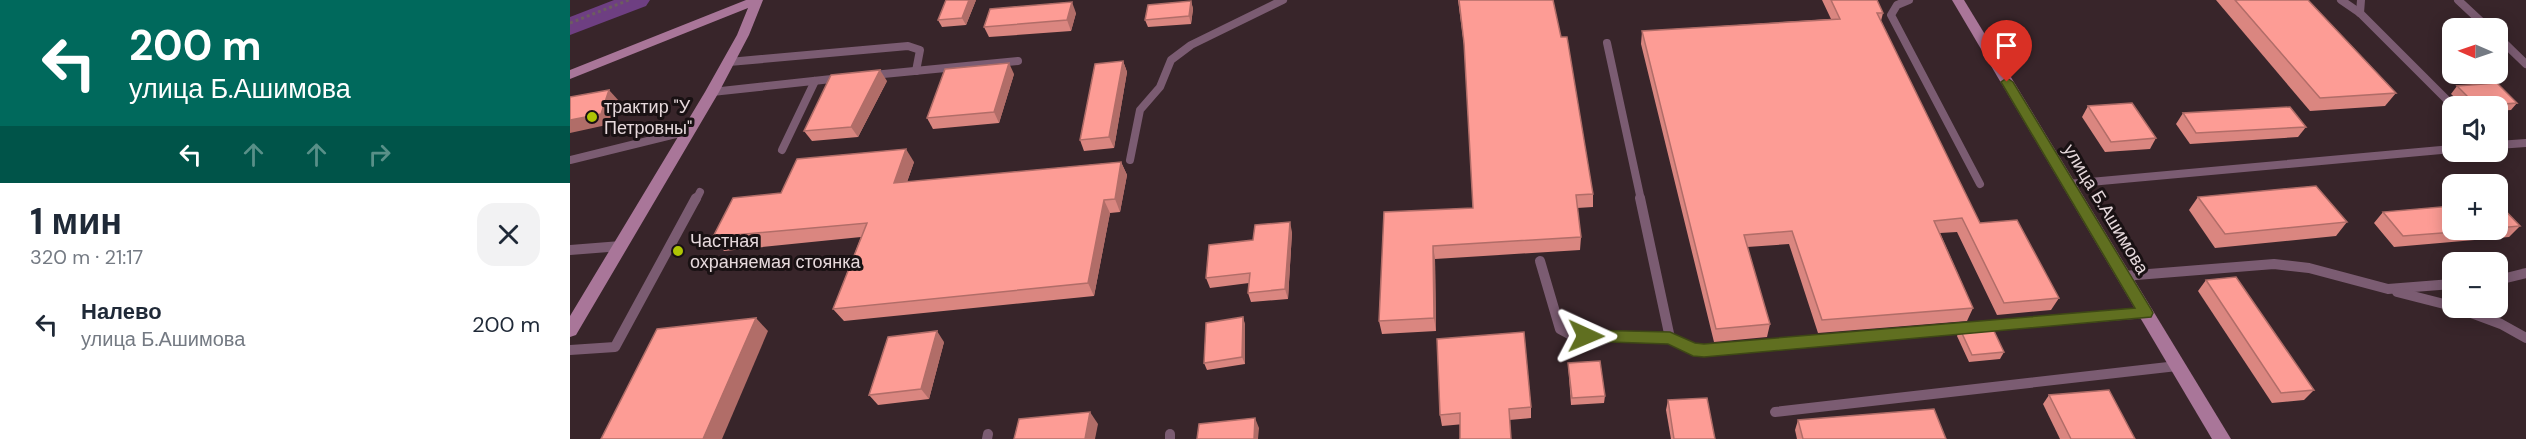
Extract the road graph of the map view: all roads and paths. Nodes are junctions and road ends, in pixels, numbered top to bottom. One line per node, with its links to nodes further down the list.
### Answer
1 (629, 0): 11 (path)
2 (757, 0): 15 (street); 18 (street)
3 (1283, 0): 30 (lane)
4 (1909, 0): 31 (lane)
5 (1958, 0): 32 (street, улица Б.Ашимова)
6 (2341, 0): 9 (lane)
7 (2361, 0): 9 (lane)
8 (2458, 0): 10 (lane)
9 (2360, 13): 23 (lane)
10 (2477, 18)
11 (570, 24)
12 (1607, 43): 46 (lane)
13 (2508, 47): 16 (lane)
14 (1017, 61): 17 (lane)
15 (729, 62): 17 (lane); 22 (street)
16 (2526, 64)
17 (916, 71): 19 (lane)
18 (570, 75)
19 (860, 76)
20 (848, 78): 21 (lane)
21 (815, 81): 22 (lane); 27 (lane)
22 (712, 92): 24 (street)
23 (2443, 96)
24 (688, 131): 29 (lane); 34 (street)
25 (2526, 143): 26 (lane)
26 (2508, 144)
27 (782, 150)
28 (2442, 150): 32 (lane)
29 (572, 160)
30 (1130, 160)
31 (1980, 184)
32 (2068, 184): 38 (street, улица Б.Ашимова)
33 (700, 192): 48 (lane)
34 (621, 246): 35 (lane); 45 (street)
35 (570, 250)
36 (1540, 261): 46 (lane)
37 (2526, 273): 39 (lane)
38 (2124, 276): 41 (lane); 43 (street, улица Б.Ашимова)
39 (2508, 278)
40 (2442, 285): 41 (lane)
41 (2388, 290): 42 (lane)
42 (2442, 304)
43 (2146, 313): 46 (lane); 49 (street, улица Б.Ашимова)
44 (2485, 318): 47 (lane)
45 (570, 330)
46 (1670, 338)
47 (2526, 338)
48 (570, 350)
49 (2178, 366): 50 (lane); 51 (street, улица Б.Ашимова)
50 (1775, 412)
51 (2222, 439)

